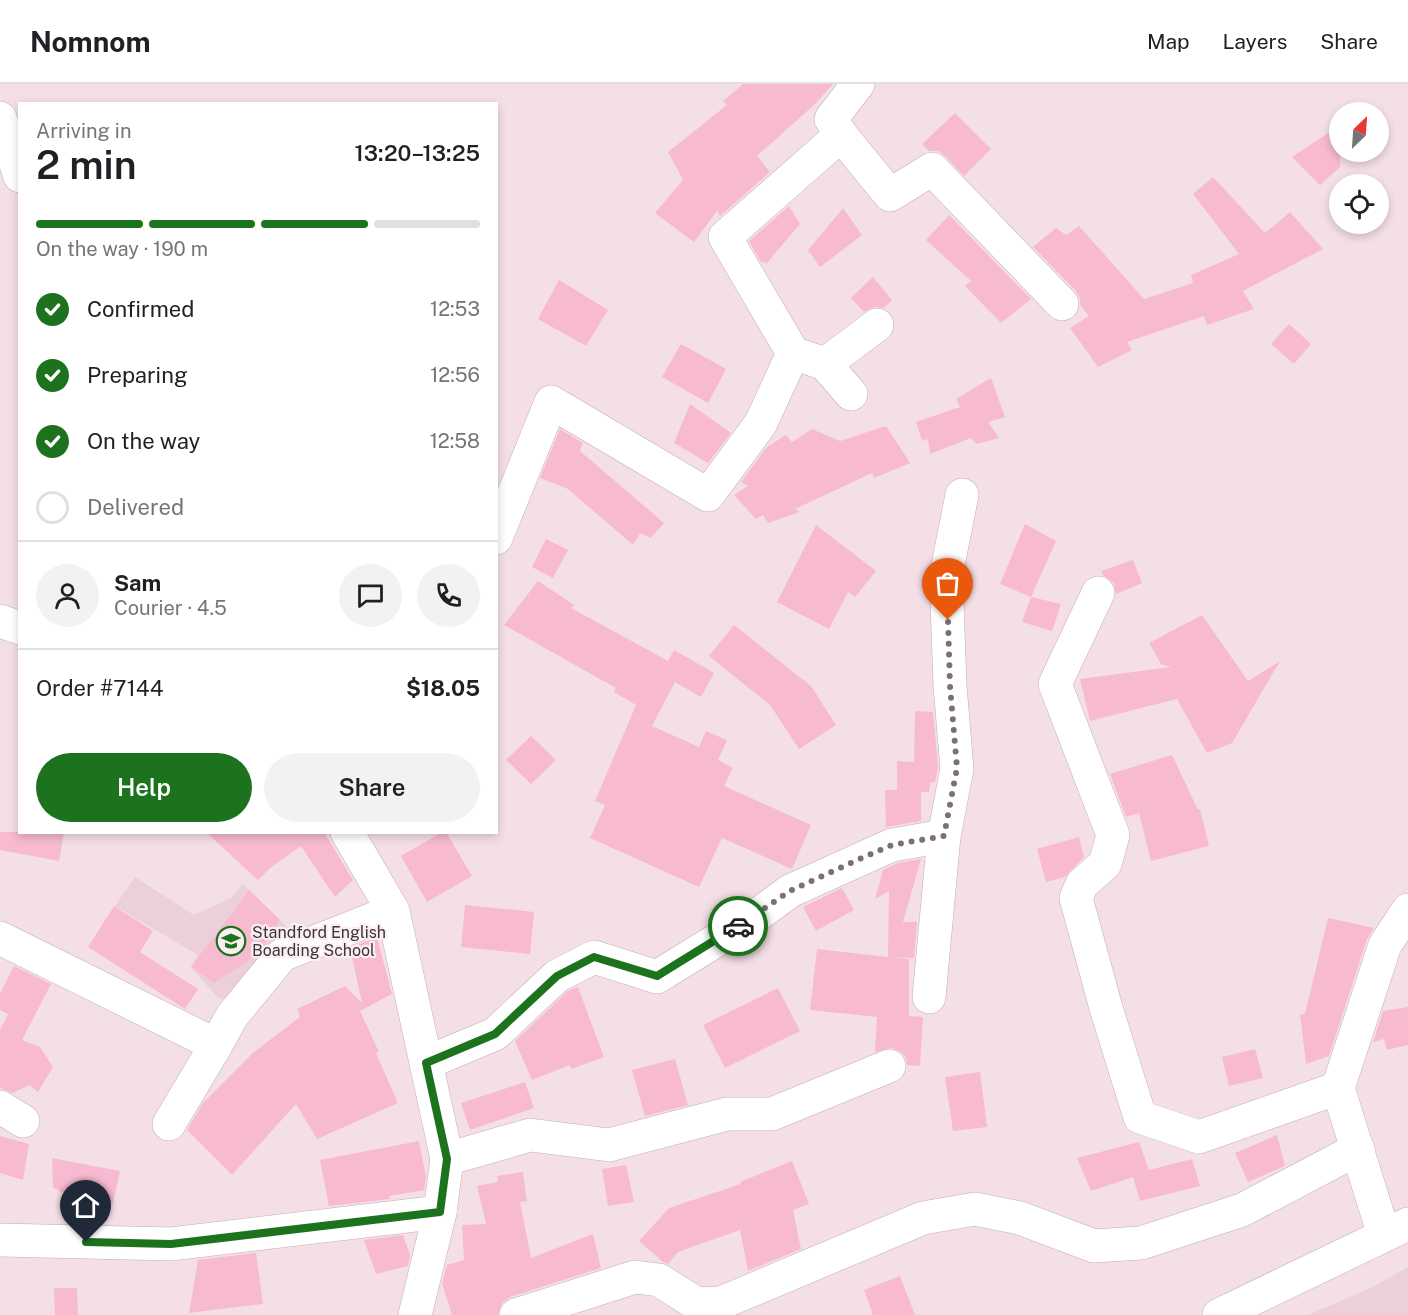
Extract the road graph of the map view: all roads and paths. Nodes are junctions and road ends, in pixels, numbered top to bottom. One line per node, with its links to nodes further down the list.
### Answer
1 (858, 84): 3 (street)
2 (0, 118): 4 (street)
3 (842, 135): 5 (street); 7 (street)
4 (18, 170)
5 (1062, 304)
6 (877, 325): 8 (street)
7 (793, 353): 8 (street); 11 (street)
8 (825, 364): 9 (street)
9 (850, 394)
10 (963, 495): 16 (street)
11 (498, 533)
12 (1098, 593): 24 (street)
13 (0, 621): 14 (street)
14 (18, 627)
15 (348, 834): 17 (street)
16 (944, 836): 20 (street); 22 (street)
17 (393, 910): 21 (street); 22 (street)
18 (1408, 910): 24 (street)
19 (0, 938): 21 (street)
20 (929, 997)
21 (216, 1045): 25 (street)
22 (426, 1063): 27 (street)
23 (889, 1066): 27 (street)
24 (1338, 1088): 26 (street)
25 (169, 1124)
26 (1358, 1149): 29 (street); 32 (street)
27 (447, 1159): 28 (street)
28 (440, 1212): 30 (street); 31 (street)
29 (1396, 1230): 33 (street)
30 (0, 1240)
31 (415, 1315)
32 (516, 1315)
33 (1219, 1315)

